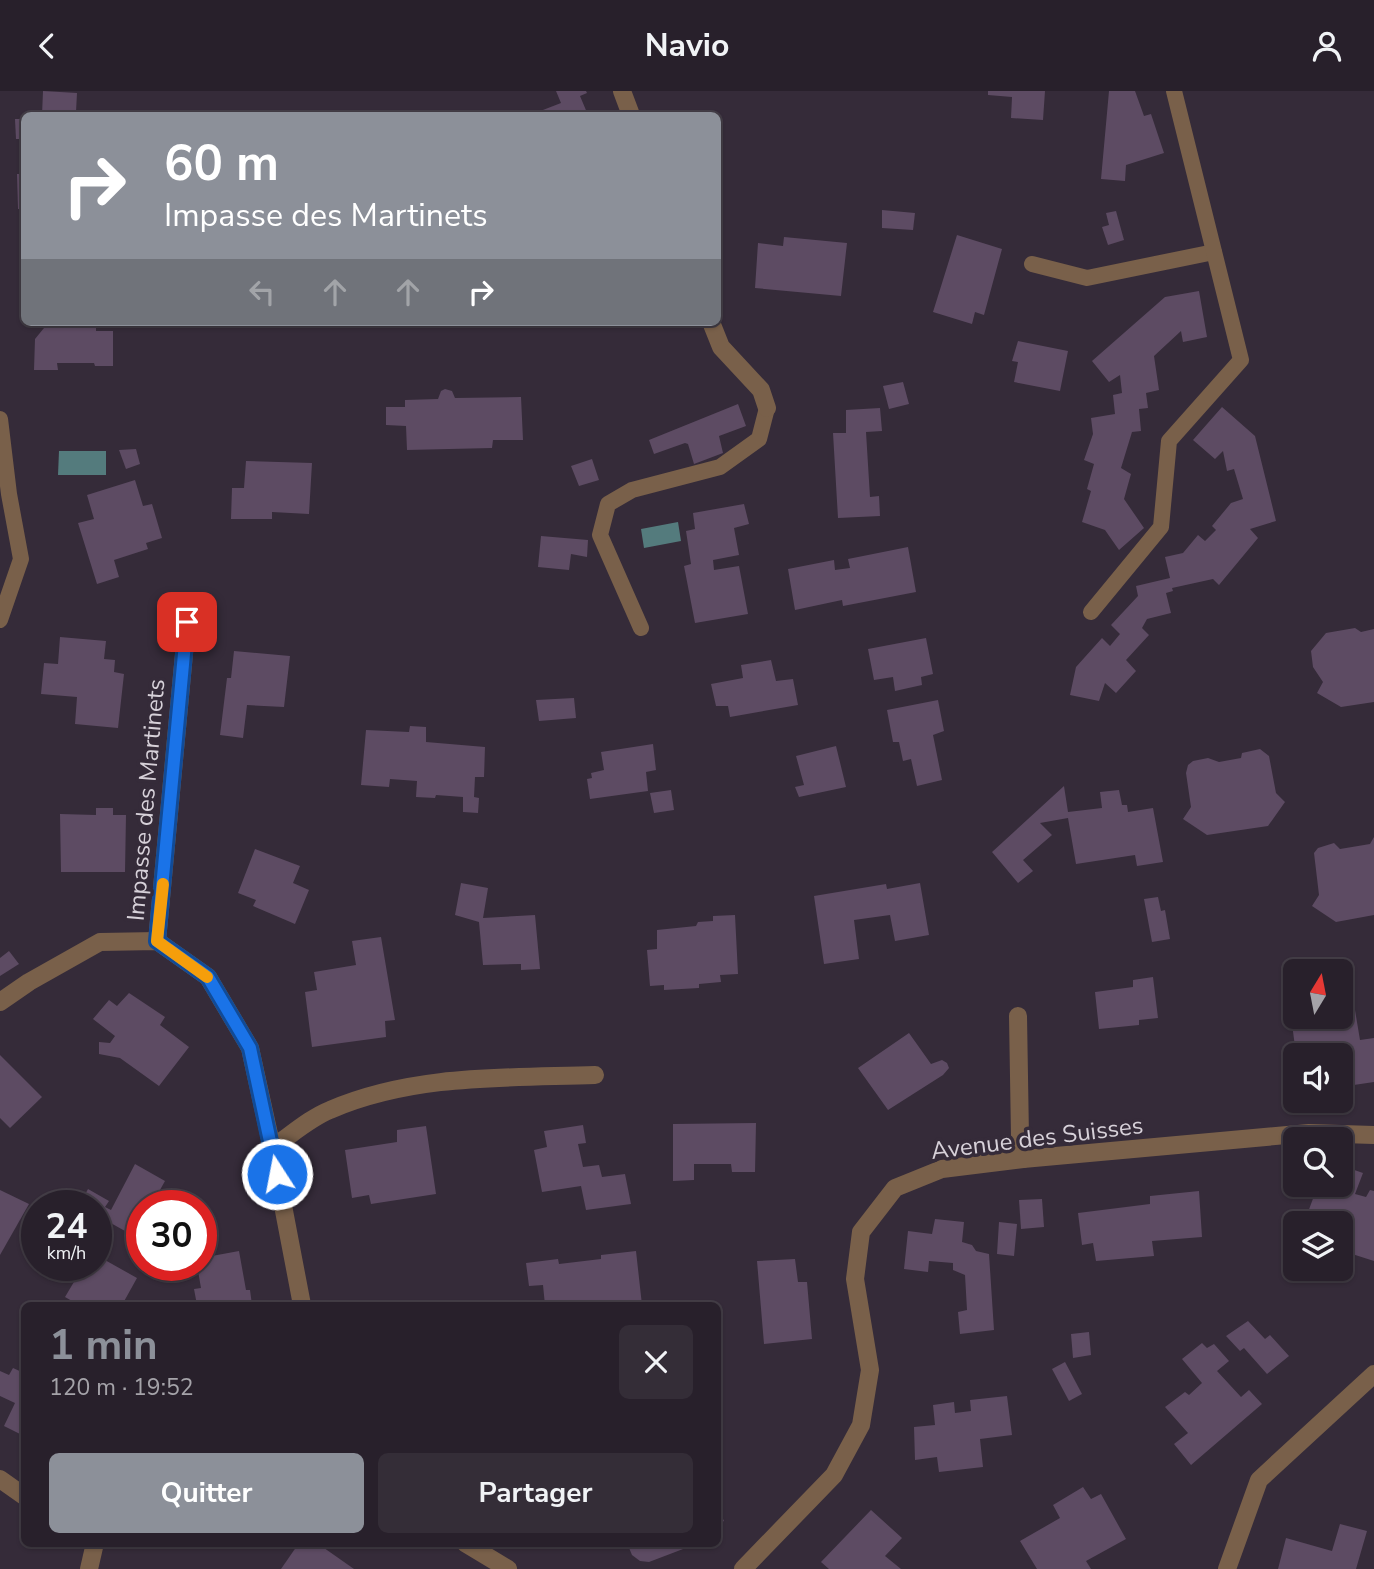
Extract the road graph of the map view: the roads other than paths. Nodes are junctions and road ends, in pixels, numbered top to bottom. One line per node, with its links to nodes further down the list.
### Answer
1 (622, 91): 3 (street)
2 (1174, 91): 4 (lane)
3 (630, 112)
4 (1214, 252): 5 (lane); 9 (lane)
5 (1032, 264)
6 (713, 326): 7 (street)
7 (766, 408): 12 (lane)
8 (0, 419): 10 (lane)
9 (1090, 612)
10 (0, 620)
11 (187, 622): 13 (street, Impasse des Martinets)
12 (640, 628)
13 (157, 941): 14 (street); 18 (street)
14 (0, 1002)
15 (1018, 1016): 19 (street)
16 (595, 1075): 18 (street)
17 (1374, 1135): 19 (street, Avenue des Suisses)
18 (272, 1148): 20 (street)
19 (1023, 1159): 28 (street, Avenue des Suisses)
20 (301, 1302)
21 (1374, 1374): 29 (street)
22 (0, 1479): 23 (street)
23 (21, 1494)
24 (94, 1547): 26 (street)
25 (472, 1547): 27 (street)
26 (89, 1569)
27 (508, 1569)
28 (743, 1569)
29 (1227, 1569)

